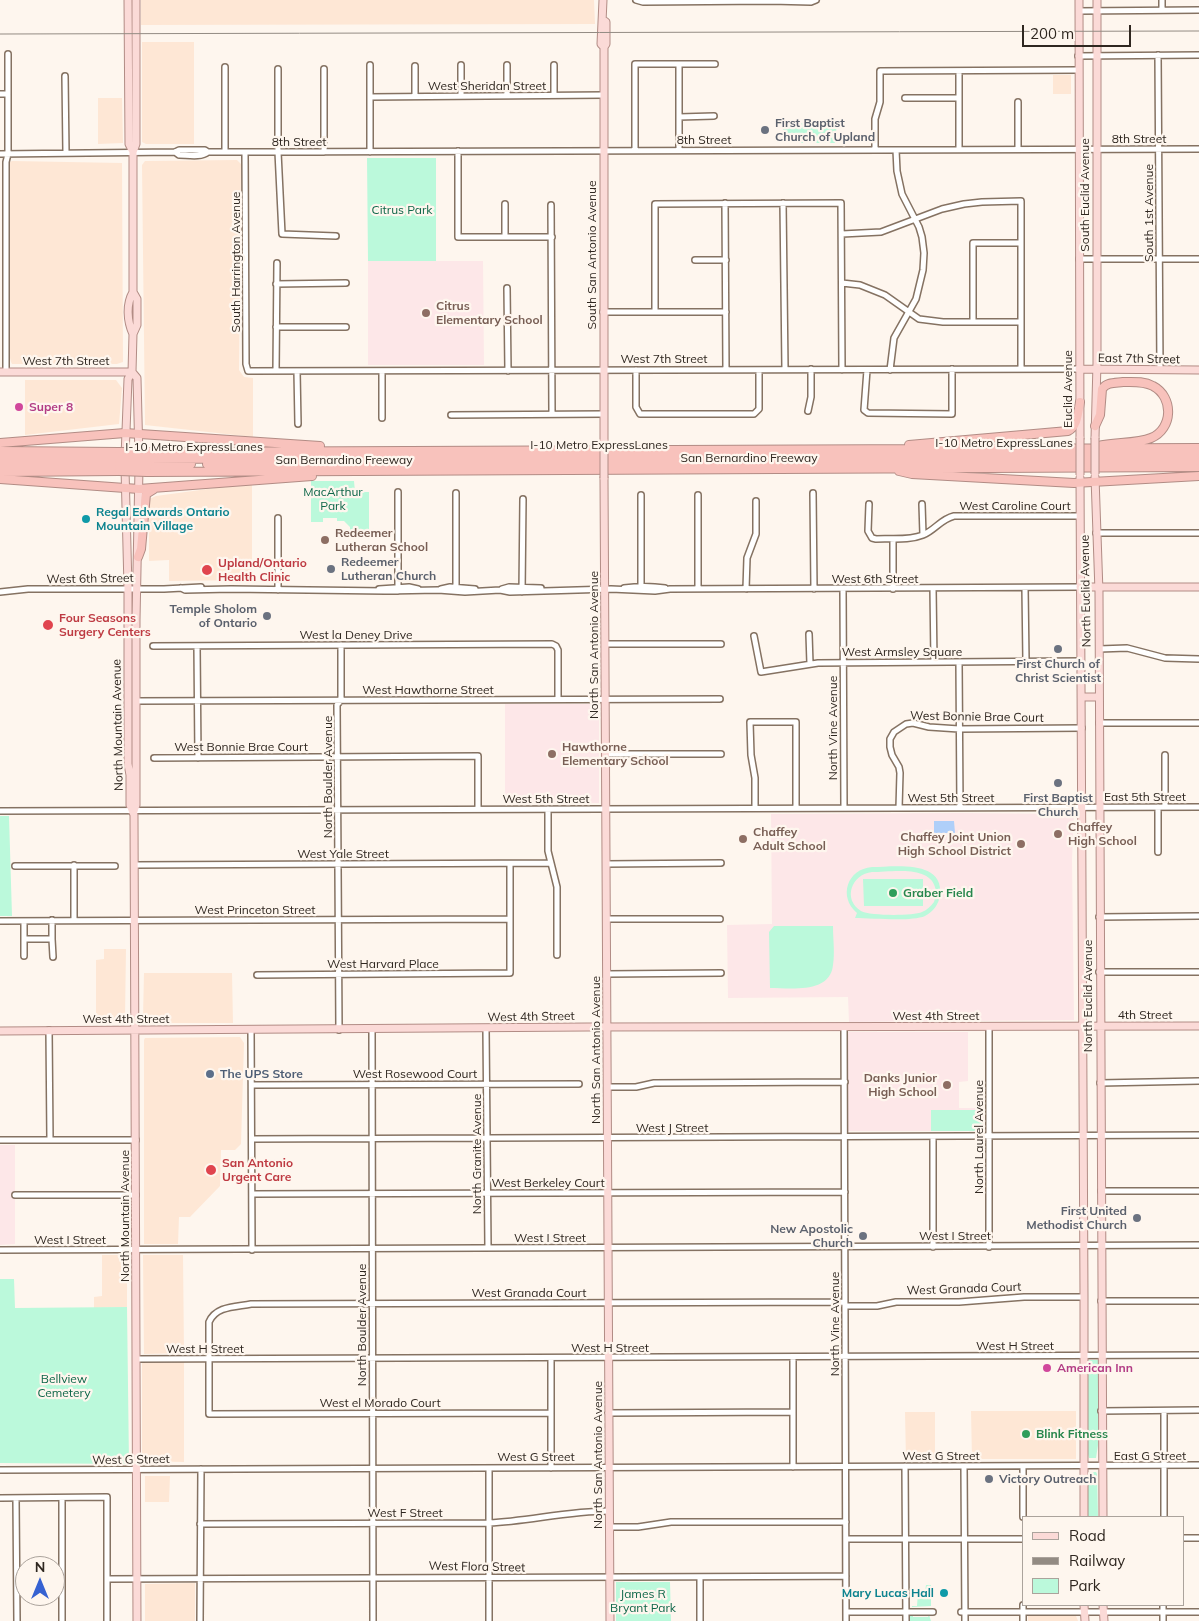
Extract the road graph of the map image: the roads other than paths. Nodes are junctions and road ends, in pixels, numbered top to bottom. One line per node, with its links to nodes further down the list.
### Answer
1 (128, 0): 19 (main road)
2 (132, 0): 18 (main road)
3 (136, 0): 18 (main road)
4 (603, 0): 17 (main road)
5 (636, 0): 6 (street)
6 (682, 0): 7 (street)
7 (728, 0): 8 (street)
8 (771, 0): 9 (street)
9 (816, 0)
10 (1079, 0): 15 (main road)
11 (1096, 0): 16 (main road)
12 (1162, 0): 13 (street)
13 (1162, 10): 14 (street); 16 (street)
14 (1199, 10)
15 (1079, 11): 16 (street); 24 (main road)
16 (1097, 11): 25 (main road)
17 (603, 20): 20 (main road); 20 (main road, South San Antonio Avenue)
18 (136, 23): 41 (main road)
19 (128, 47): 41 (main road); 47 (main road)
20 (604, 47): 43 (main road, South San Antonio Avenue)
21 (8, 54): 40 (street)
22 (1158, 55): 23 (street); 25 (street); 55 (street, South 1st Avenue)
23 (1199, 55)
24 (1078, 56): 25 (street); 37 (main road, South Euclid Avenue)
25 (1097, 56): 59 (main road, South Euclid Avenue)
26 (679, 64): 27 (street); 53 (street); 62 (street)
27 (715, 64)
28 (370, 65): 48 (street)
29 (461, 65): 45 (street)
30 (507, 65): 46 (street)
31 (554, 65): 42 (street)
32 (415, 66): 44 (street)
33 (224, 67): 68 (street)
34 (278, 69): 70 (street)
35 (324, 69): 71 (street)
36 (959, 70): 37 (street); 50 (street); 64 (street)
37 (1078, 70): 58 (main road, South Euclid Avenue)
38 (65, 76): 73 (street)
39 (0, 94): 40 (street)
40 (8, 94): 75 (street)
41 (136, 94): 54 (main road)
42 (554, 95): 43 (street, West Sheridan Street); 46 (street, West Sheridan Street)
43 (604, 95): 61 (main road, South San Antonio Avenue)
44 (415, 96): 45 (street, West Sheridan Street); 48 (street, West Sheridan Street)
45 (461, 96): 46 (street, West Sheridan Street)
46 (507, 96)
47 (129, 97): 54 (main road); 67 (main road)
48 (370, 97): 72 (street)
49 (905, 98): 50 (street)
50 (959, 98): 56 (street)
51 (1018, 102): 57 (street)
52 (714, 116): 53 (street)
53 (679, 117): 63 (street)
54 (136, 119): 67 (main road)
55 (1158, 148): 59 (street, 8th Street); 60 (street, 8th Street); 90 (street, South 1st Avenue)
56 (959, 149): 57 (street, 8th Street); 65 (street, 8th Street)
57 (1018, 149): 58 (street, 8th Street)
58 (1078, 149): 59 (street, 8th Street); 88 (main road, South Euclid Avenue)
59 (1097, 149): 89 (main road, South Euclid Avenue)
60 (1199, 149)
61 (603, 150): 62 (street, 8th Street); 66 (street, 8th Street); 98 (main road, South San Antonio Avenue)
62 (635, 150): 63 (street, 8th Street)
63 (679, 150): 64 (street, 8th Street)
64 (875, 150): 65 (street, 8th Street)
65 (896, 150): 80 (street)
66 (458, 151): 72 (street, 8th Street); 84 (street)
67 (133, 152): 68 (street, 8th Street); 73 (street, 8th Street); 127 (main road)
68 (225, 152): 69 (street, 8th Street)
69 (245, 152): 70 (street, 8th Street); 123 (street, South Harrington Avenue)
70 (278, 152): 71 (street, 8th Street); 83 (street)
71 (324, 152): 72 (street, 8th Street)
72 (370, 152)
73 (66, 153): 75 (street, 8th Street)
74 (0, 154): 75 (street, 8th Street)
75 (8, 154): 81 (street)
76 (726, 203): 78 (street); 92 (street); 99 (street)
77 (505, 204): 84 (street)
78 (783, 204): 82 (street); 108 (street)
79 (551, 205): 85 (street)
80 (915, 220): 82 (street); 86 (street); 101 (street)
81 (3, 226): 126 (street)
82 (842, 234): 95 (street)
83 (336, 236)
84 (505, 237): 85 (street)
85 (552, 237): 112 (street)
86 (1021, 243): 102 (street); 103 (street)
87 (1199, 258): 90 (street)
88 (1079, 259): 89 (street); 106 (main road, South Euclid Avenue)
89 (1096, 259): 90 (street); 120 (main road, South Euclid Avenue)
90 (1159, 259): 121 (street, South 1st Avenue)
91 (695, 260): 92 (street)
92 (726, 260): 100 (street)
93 (276, 263): 96 (street)
94 (346, 283): 96 (street)
95 (842, 283): 101 (street); 117 (street)
96 (276, 284): 104 (street)
97 (507, 288): 125 (street)
98 (603, 312): 99 (street); 113 (main road, South San Antonio Avenue)
99 (655, 312): 100 (street)
100 (726, 312): 115 (street)
101 (908, 312): 102 (street); 119 (street)
102 (973, 322): 103 (street)
103 (1021, 322): 107 (street)
104 (276, 327): 105 (street); 124 (street)
105 (346, 327)
106 (1080, 334): 111 (main road, Euclid Avenue)
107 (1021, 368): 110 (street, West 7th Street); 111 (street, West 7th Street)
108 (784, 369): 109 (street, West 7th Street); 116 (street, West 7th Street)
109 (811, 369): 117 (street, West 7th Street); 131 (street)
110 (952, 369): 118 (street); 119 (street, West 7th Street)
111 (1080, 369): 120 (main road, East 7th Street); 130 (main road, Euclid Avenue)
112 (552, 370): 113 (street, West 7th Street); 125 (street, West 7th Street); 132 (street)
113 (604, 370): 114 (street, West 7th Street); 133 (main road, South San Antonio Avenue)
114 (636, 370): 115 (street, West 7th Street); 116 (street)
115 (726, 370): 116 (street, West 7th Street)
116 (759, 370)
117 (842, 370): 118 (street, West 7th Street)
118 (867, 370): 119 (street, West 7th Street)
119 (890, 370)
120 (1097, 370): 121 (main road, East 7th Street); 137 (main road)
121 (1160, 370): 122 (main road, East 7th Street)
122 (1199, 370)
123 (248, 371): 124 (street, West 7th Street)
124 (276, 371): 128 (street, West 7th Street)
125 (508, 371): 129 (street, West 7th Street)
126 (3, 372): 127 (main road, West 7th Street)
127 (132, 372): 138 (main road, North Mountain Avenue); 139 (main road, North Mountain Avenue)
128 (298, 372): 129 (street, West 7th Street); 136 (street)
129 (382, 372): 135 (street)
130 (1080, 402): 143 (highway); 162 (main road, Euclid Avenue, bridge)
131 (808, 412)
132 (552, 414): 133 (street); 134 (street)
133 (604, 414): 160 (main road, South San Antonio Avenue, bridge)
134 (450, 416)
135 (382, 418)
136 (298, 424)
137 (1095, 426): 142 (highway); 163 (main road, North Euclid Avenue, bridge)
138 (125, 433): 139 (highway); 140 (highway); 164 (main road, North Mountain Avenue)
139 (139, 433): 145 (highway); 166 (main road, North Mountain Avenue)
140 (0, 443)
141 (1199, 448): 142 (highway, San Bernardino Freeway)
142 (1084, 449): 143 (highway, San Bernardino Freeway)
143 (870, 450): 145 (highway, San Bernardino Freeway)
144 (278, 451): 145 (highway, San Bernardino Freeway); 148 (highway); 151 (highway, San Bernardino Freeway)
145 (396, 451)
146 (0, 454): 150 (highway, I-10 Metro ExpressLanes); 150 (highway, San Bernardino Freeway)
147 (1199, 454): 148 (highway, I-10 Metro ExpressLanes)
148 (324, 457): 151 (highway, I-10 Metro ExpressLanes)
149 (1199, 461): 152 (highway, I-10 Metro ExpressLanes)
150 (119, 462): 151 (highway, San Bernardino Freeway, bridge); 151 (highway, San Bernardino Freeway, bridge); 153 (highway, I-10 Metro ExpressLanes); 158 (highway, San Bernardino Freeway)
151 (147, 462): 152 (highway, I-10 Metro ExpressLanes); 156 (highway, San Bernardino Freeway)
152 (307, 464): 156 (highway)
153 (0, 465)
154 (1199, 467): 155 (highway, San Bernardino Freeway)
155 (885, 468): 157 (highway, San Bernardino Freeway); 162 (highway)
156 (207, 471): 157 (highway, San Bernardino Freeway)
157 (364, 471): 165 (highway)
158 (0, 472)
159 (1199, 476): 163 (highway)
160 (604, 478): 193 (main road, North San Antonio Avenue)
161 (0, 479): 164 (highway)
162 (1080, 479): 163 (highway); 176 (main road, North Euclid Avenue)
163 (1094, 483): 179 (main road, North Euclid Avenue)
164 (125, 488): 166 (highway); 186 (main road, North Mountain Avenue)
165 (157, 488): 166 (highway); 182 (highway)
166 (138, 489): 182 (main road, North Mountain Avenue)
167 (398, 492): 200 (street)
168 (456, 493): 183 (street)
169 (813, 493): 197 (street)
170 (641, 495): 194 (street)
171 (698, 495): 195 (street)
172 (523, 499): 192 (street)
173 (756, 500): 196 (street)
174 (868, 504): 181 (street, West Caroline Court)
175 (922, 504): 180 (street)
176 (1080, 516): 180 (street, West Caroline Court); 191 (main road, North Euclid Avenue)
177 (278, 518): 199 (street)
178 (1199, 532): 179 (street)
179 (1096, 533): 184 (main road, North Euclid Avenue)
180 (922, 535): 181 (street, West Caroline Court)
181 (893, 539): 188 (street)
182 (138, 557): 187 (main road, North Mountain Avenue)
183 (456, 587): 201 (street, West 6th Street); 202 (street, West 6th Street)
184 (1098, 587): 185 (main road); 191 (main road); 211 (main road, North Euclid Avenue)
185 (1199, 587)
186 (128, 588): 187 (street, West 6th Street); 203 (street, West 6th Street); 226 (main road, North Mountain Avenue)
187 (136, 588): 199 (street, West 6th Street); 226 (main road, North Mountain Avenue)
188 (893, 588): 189 (street, West 6th Street); 198 (street, West 6th Street)
189 (933, 588): 190 (street, West 6th Street); 216 (street)
190 (1026, 588): 191 (street, West 6th Street); 214 (street)
191 (1080, 588): 213 (main road, North Euclid Avenue)
192 (522, 589): 193 (street, West 6th Street); 202 (street, West 6th Street)
193 (605, 589): 194 (street, West 6th Street); 206 (main road, North San Antonio Avenue)
194 (641, 589): 195 (street, West 6th Street)
195 (698, 589): 196 (street, West 6th Street)
196 (746, 589): 197 (street, West 6th Street)
197 (814, 589): 198 (street, West 6th Street)
198 (843, 589): 215 (street, North Vine Avenue)
199 (278, 590): 200 (street, West 6th Street)
200 (398, 590): 201 (street, West 6th Street)
201 (438, 590): 202 (street, West 6th Street)
202 (480, 590)
203 (0, 592)
204 (809, 634): 218 (street)
205 (754, 636): 218 (street, West Armsley Square)
206 (605, 644): 207 (street); 223 (main road, North San Antonio Avenue)
207 (721, 644)
208 (341, 645): 210 (street, West la Deney Drive); 222 (street, West la Deney Drive); 224 (street, North Boulder Avenue)
209 (153, 646): 210 (street, West la Deney Drive)
210 (197, 646): 225 (street)
211 (1099, 648): 212 (street); 220 (main road, North Euclid Avenue)
212 (1199, 659)
213 (1081, 660): 214 (street, West Armsley Square); 219 (main road, North Euclid Avenue)
214 (1026, 661): 217 (street, West Armsley Square)
215 (843, 662): 216 (street, West Armsley Square); 218 (street, West Armsley Square); 244 (street, North Vine Avenue)
216 (934, 662): 217 (street, West Armsley Square)
217 (959, 662): 229 (street)
218 (810, 664)
219 (1081, 697): 220 (main road); 230 (main road, North Euclid Avenue)
220 (1099, 697): 227 (main road, North Euclid Avenue)
221 (720, 698): 223 (street, West Hawthorne Street)
222 (558, 699): 223 (street, West Hawthorne Street); 224 (street, West Hawthorne Street)
223 (606, 699): 231 (main road, North San Antonio Avenue)
224 (341, 700): 225 (street, West Hawthorne Street); 234 (street, North Boulder Avenue)
225 (197, 701): 226 (street, West Hawthorne Street); 236 (street)
226 (133, 703): 252 (main road, North Mountain Avenue)
227 (1099, 723): 228 (street); 238 (main road, North Euclid Avenue)
228 (1199, 723)
229 (959, 728): 230 (street, West Bonnie Brae Court); 245 (street, West Bonnie Brae Court); 246 (street)
230 (1082, 728): 237 (main road, North Euclid Avenue)
231 (606, 754): 232 (street); 249 (main road, North San Antonio Avenue)
232 (721, 754)
233 (1165, 755): 240 (street)
234 (337, 757): 236 (street, West Bonnie Brae Court); 247 (street, West Bonnie Brae Court); 250 (street, North Boulder Avenue)
235 (154, 758): 236 (street, West Bonnie Brae Court)
236 (198, 758)
237 (1082, 807): 238 (street, West 5th Street); 246 (street, West 5th Street); 289 (main road, North Euclid Avenue)
238 (1095, 807): 239 (street, East 5th Street); 264 (main road, North Euclid Avenue)
239 (1158, 807): 240 (street, East 5th Street); 253 (street)
240 (1165, 807): 241 (street, East 5th Street)
241 (1199, 807)
242 (755, 808): 243 (street, West 5th Street); 243 (street); 249 (street, West 5th Street)
243 (796, 808): 244 (street, West 5th Street)
244 (844, 808): 245 (street, West 5th Street)
245 (899, 808): 246 (street, West 5th Street)
246 (960, 808)
247 (478, 809): 248 (street, West 5th Street); 250 (street, West 5th Street)
248 (548, 809): 249 (street, West 5th Street); 257 (street)
249 (606, 809): 258 (main road, North San Antonio Avenue)
250 (337, 810): 252 (street, West 5th Street); 255 (street, North Boulder Avenue)
251 (0, 811): 252 (street, West 5th Street)
252 (134, 811): 259 (main road, North Mountain Avenue)
253 (1158, 852)
254 (721, 863): 258 (street)
255 (338, 864): 256 (street, West Yale Street); 259 (street, West Yale Street); 271 (street, North Boulder Avenue)
256 (510, 864): 257 (street, West Yale Street); 265 (street)
257 (552, 864): 276 (street)
258 (606, 864): 266 (main road, North San Antonio Avenue)
259 (134, 865): 270 (main road, North Mountain Avenue)
260 (15, 866): 261 (street)
261 (74, 866): 262 (street); 269 (street)
262 (114, 866)
263 (1199, 916): 264 (street)
264 (1099, 917): 279 (main road, North Euclid Avenue)
265 (509, 919): 271 (street, West Princeton Street); 282 (street, West Harvard Place)
266 (606, 919): 267 (street); 283 (main road, North San Antonio Avenue)
267 (720, 919)
268 (52, 920): 269 (street, West Princeton Street); 273 (street, West Princeton Street); 275 (street)
269 (74, 920): 270 (street, West Princeton Street)
270 (135, 920): 271 (street, West Princeton Street); 296 (main road, North Mountain Avenue)
271 (338, 920): 282 (street, North Boulder Avenue)
272 (0, 921): 273 (street, West Princeton Street)
273 (24, 921): 274 (street)
274 (25, 939): 275 (street); 277 (street)
275 (52, 939): 278 (street)
276 (557, 955)
277 (24, 956)
278 (53, 957)
279 (1099, 972): 280 (street); 286 (main road, North Euclid Avenue)
280 (1199, 972)
281 (721, 973): 283 (street)
282 (338, 974): 284 (street, West Harvard Place); 298 (street, North Boulder Avenue)
283 (606, 974): 290 (main road, North San Antonio Avenue)
284 (257, 975)
285 (1092, 1026): 286 (main road, 4th Street); 289 (main road, West 4th Street)
286 (1100, 1026): 287 (main road, 4th Street); 301 (main road, North Euclid Avenue)
287 (1199, 1026)
288 (989, 1027): 289 (main road, West 4th Street); 291 (main road, West 4th Street); 310 (street, North Laurel Avenue)
289 (1083, 1027): 311 (main road, North Euclid Avenue)
290 (606, 1028): 291 (main road, West 4th Street); 293 (main road, West 4th Street); 306 (main road, North San Antonio Avenue)
291 (844, 1028): 300 (street, North Vine Avenue)
292 (372, 1029): 293 (main road, West 4th Street); 298 (main road, West 4th Street); 302 (street, North Boulder Avenue)
293 (486, 1029): 303 (street, North Granite Avenue)
294 (0, 1030): 295 (main road, West 4th Street)
295 (49, 1030): 296 (main road, West 4th Street); 318 (street)
296 (135, 1030): 297 (main road, West 4th Street); 319 (main road, North Mountain Avenue)
297 (251, 1030): 298 (main road, West 4th Street); 305 (street)
298 (339, 1030)
299 (1199, 1081): 301 (street)
300 (844, 1082): 306 (street); 308 (street, North Vine Avenue)
301 (1100, 1082): 312 (main road, North Euclid Avenue)
302 (372, 1084): 303 (street, West Rosewood Court); 305 (street, West Rosewood Court); 313 (street, North Boulder Avenue)
303 (486, 1084): 304 (street, West Rosewood Court); 316 (street, North Granite Avenue)
304 (579, 1084)
305 (252, 1085): 315 (street)
306 (607, 1087): 314 (main road, North San Antonio Avenue)
307 (1199, 1135): 312 (street, West J Street)
308 (844, 1137): 309 (street, West J Street); 314 (street, West J Street); 322 (street, North Vine Avenue)
309 (933, 1137): 310 (street, West J Street); 333 (street)
310 (989, 1137): 311 (street, West J Street); 334 (street, North Laurel Avenue)
311 (1084, 1137): 312 (street, West J Street); 331 (main road, North Euclid Avenue)
312 (1101, 1137): 320 (main road, North Euclid Avenue)
313 (372, 1138): 315 (street, West J Street); 316 (street, West J Street); 325 (street, North Boulder Avenue)
314 (607, 1138): 316 (street, West J Street); 323 (main road, North San Antonio Avenue)
315 (252, 1139): 324 (street)
316 (487, 1139): 326 (street, North Granite Avenue)
317 (0, 1140): 318 (street)
318 (50, 1140): 319 (street)
319 (136, 1140): 328 (main road, North Mountain Avenue)
320 (1100, 1191): 321 (street); 329 (main road, North Euclid Avenue)
321 (1199, 1191)
322 (845, 1192): 323 (street, West Berkeley Court); 332 (street, North Vine Avenue)
323 (608, 1193): 326 (street, West Berkeley Court); 336 (main road, North San Antonio Avenue)
324 (252, 1194): 325 (street, West Berkeley Court); 340 (street)
325 (372, 1194): 326 (street, West Berkeley Court); 337 (street, North Boulder Avenue)
326 (487, 1194): 335 (street, North Granite Avenue)
327 (15, 1195): 328 (street)
328 (136, 1195): 339 (main road, North Mountain Avenue)
329 (1101, 1245): 330 (street, West I Street); 331 (street, West I Street); 342 (main road, North Euclid Avenue)
330 (1199, 1245)
331 (1084, 1246): 334 (street, West I Street); 341 (main road, North Euclid Avenue)
332 (845, 1247): 333 (street, West I Street); 336 (street, West I Street); 346 (street, North Vine Avenue)
333 (934, 1247): 334 (street, West I Street)
334 (989, 1247)
335 (488, 1248): 336 (street, West I Street); 337 (street, West I Street)
336 (607, 1248): 344 (main road, North San Antonio Avenue)
337 (373, 1249): 340 (street, West I Street); 345 (street, North Boulder Avenue)
338 (0, 1250): 339 (street, West I Street)
339 (136, 1250): 340 (street, West I Street); 355 (main road, North Mountain Avenue)
340 (252, 1250)
341 (1084, 1297): 346 (street, West Granada Court); 348 (main road, North Euclid Avenue)
342 (1101, 1301): 343 (street); 349 (main road, North Euclid Avenue)
343 (1199, 1301)
344 (608, 1303): 345 (street, West Granada Court); 346 (street, West Granada Court); 354 (main road, North San Antonio Avenue)
345 (373, 1304): 352 (street, North Boulder Avenue); 356 (street, West Granada Court)
346 (845, 1304): 351 (street, North Vine Avenue)
347 (1199, 1355): 349 (street, West H Street)
348 (1084, 1356): 349 (street, West H Street); 351 (street, West H Street); 369 (main road, North Euclid Avenue)
349 (1101, 1356): 358 (main road, North Euclid Avenue)
350 (792, 1357): 351 (street, West H Street); 354 (street, West H Street); 360 (street)
351 (845, 1357): 365 (street, North Vine Avenue)
352 (372, 1358): 353 (street, West H Street); 356 (street, West H Street); 361 (street, North Boulder Avenue)
353 (551, 1358): 354 (street, West H Street); 362 (street)
354 (609, 1358): 363 (main road, North San Antonio Avenue)
355 (136, 1359): 356 (street, West H Street); 379 (main road, North Mountain Avenue)
356 (209, 1359): 361 (street, West el Morado Court)
357 (1199, 1410): 359 (street)
358 (1102, 1411): 359 (street); 370 (main road, North Euclid Avenue)
359 (1164, 1411): 371 (street)
360 (793, 1412): 363 (street); 373 (street)
361 (372, 1413): 362 (street, West el Morado Court); 374 (street, North Boulder Avenue)
362 (551, 1413): 376 (street)
363 (608, 1413): 372 (main road, North San Antonio Avenue)
364 (1199, 1465): 371 (street, East G Street)
365 (846, 1466): 366 (street, West G Street); 373 (street, West G Street); 388 (street, North Vine Avenue)
366 (905, 1466): 367 (street, West G Street); 396 (street)
367 (964, 1466): 368 (street, West G Street); 397 (street)
368 (1023, 1466): 369 (street, West G Street); 384 (street)
369 (1084, 1466): 370 (street, West G Street); 385 (main road, North Euclid Avenue)
370 (1102, 1466): 371 (street, East G Street); 386 (main road, North Euclid Avenue)
371 (1164, 1466): 387 (street)
372 (608, 1467): 373 (street, West G Street); 376 (street, West G Street); 383 (main road, North San Antonio Avenue)
373 (793, 1467)
374 (372, 1468): 375 (street, West G Street); 377 (street, West G Street); 389 (street, North Boulder Avenue)
375 (489, 1468): 376 (street, West G Street); 390 (street)
376 (551, 1468)
377 (200, 1469): 379 (street, West G Street); 391 (street)
378 (0, 1470): 379 (street, West G Street)
379 (137, 1470): 403 (main road, North Mountain Avenue)
380 (0, 1498): 381 (street)
381 (16, 1498): 382 (street); 418 (street)
382 (62, 1498): 406 (street); 419 (street)
383 (609, 1511): 390 (street, West F Street); 392 (main road, North San Antonio Avenue)
384 (1023, 1516)
385 (1084, 1516)
386 (1103, 1516)
387 (1164, 1516)
388 (846, 1522): 392 (street); 395 (street, North Vine Avenue)
389 (372, 1523): 390 (street, West F Street); 391 (street, West F Street); 399 (street, North Boulder Avenue)
390 (489, 1523): 405 (street)
391 (200, 1524): 404 (street)
392 (609, 1528): 401 (main road, North San Antonio Avenue)
393 (1184, 1538): 394 (street)
394 (1199, 1538)
395 (846, 1539): 396 (street); 400 (street, North Vine Avenue)
396 (905, 1539): 397 (street); 412 (street)
397 (964, 1539): 398 (street); 414 (street)
398 (1022, 1539)
399 (373, 1576): 404 (street, West Flora Street); 405 (street, West Flora Street); 423 (street, North Boulder Avenue)
400 (846, 1576): 402 (street, West Flora Street); 411 (street, North Vine Avenue)
401 (610, 1577): 402 (street, West Flora Street); 405 (street, West Flora Street); 425 (main road, North San Antonio Avenue)
402 (700, 1577): 426 (street)
403 (137, 1578): 404 (street, West Flora Street); 406 (street, West Flora Street); 421 (main road, North Mountain Avenue)
404 (200, 1578): 422 (street)
405 (489, 1578): 424 (street)
406 (107, 1579): 420 (street)
407 (1023, 1606): 415 (street)
408 (1163, 1606): 416 (street)
409 (1084, 1608): 410 (street); 415 (street); 431 (main road)
410 (1103, 1608): 416 (street); 432 (main road)
411 (846, 1612): 412 (street); 427 (street, North Vine Avenue)
412 (906, 1612): 413 (street); 428 (street)
413 (934, 1612)
414 (963, 1612): 415 (street); 429 (street)
415 (1023, 1612): 430 (street)
416 (1163, 1612): 417 (street); 433 (street)
417 (1199, 1612)
418 (17, 1621)
419 (62, 1621)
420 (107, 1621)
421 (137, 1621)
422 (200, 1621)
423 (373, 1621)
424 (489, 1621)
425 (610, 1621)
426 (700, 1621)
427 (846, 1621)
428 (906, 1621)
429 (965, 1621)
430 (1024, 1621)
431 (1084, 1621)
432 (1104, 1621)
433 (1163, 1621)

